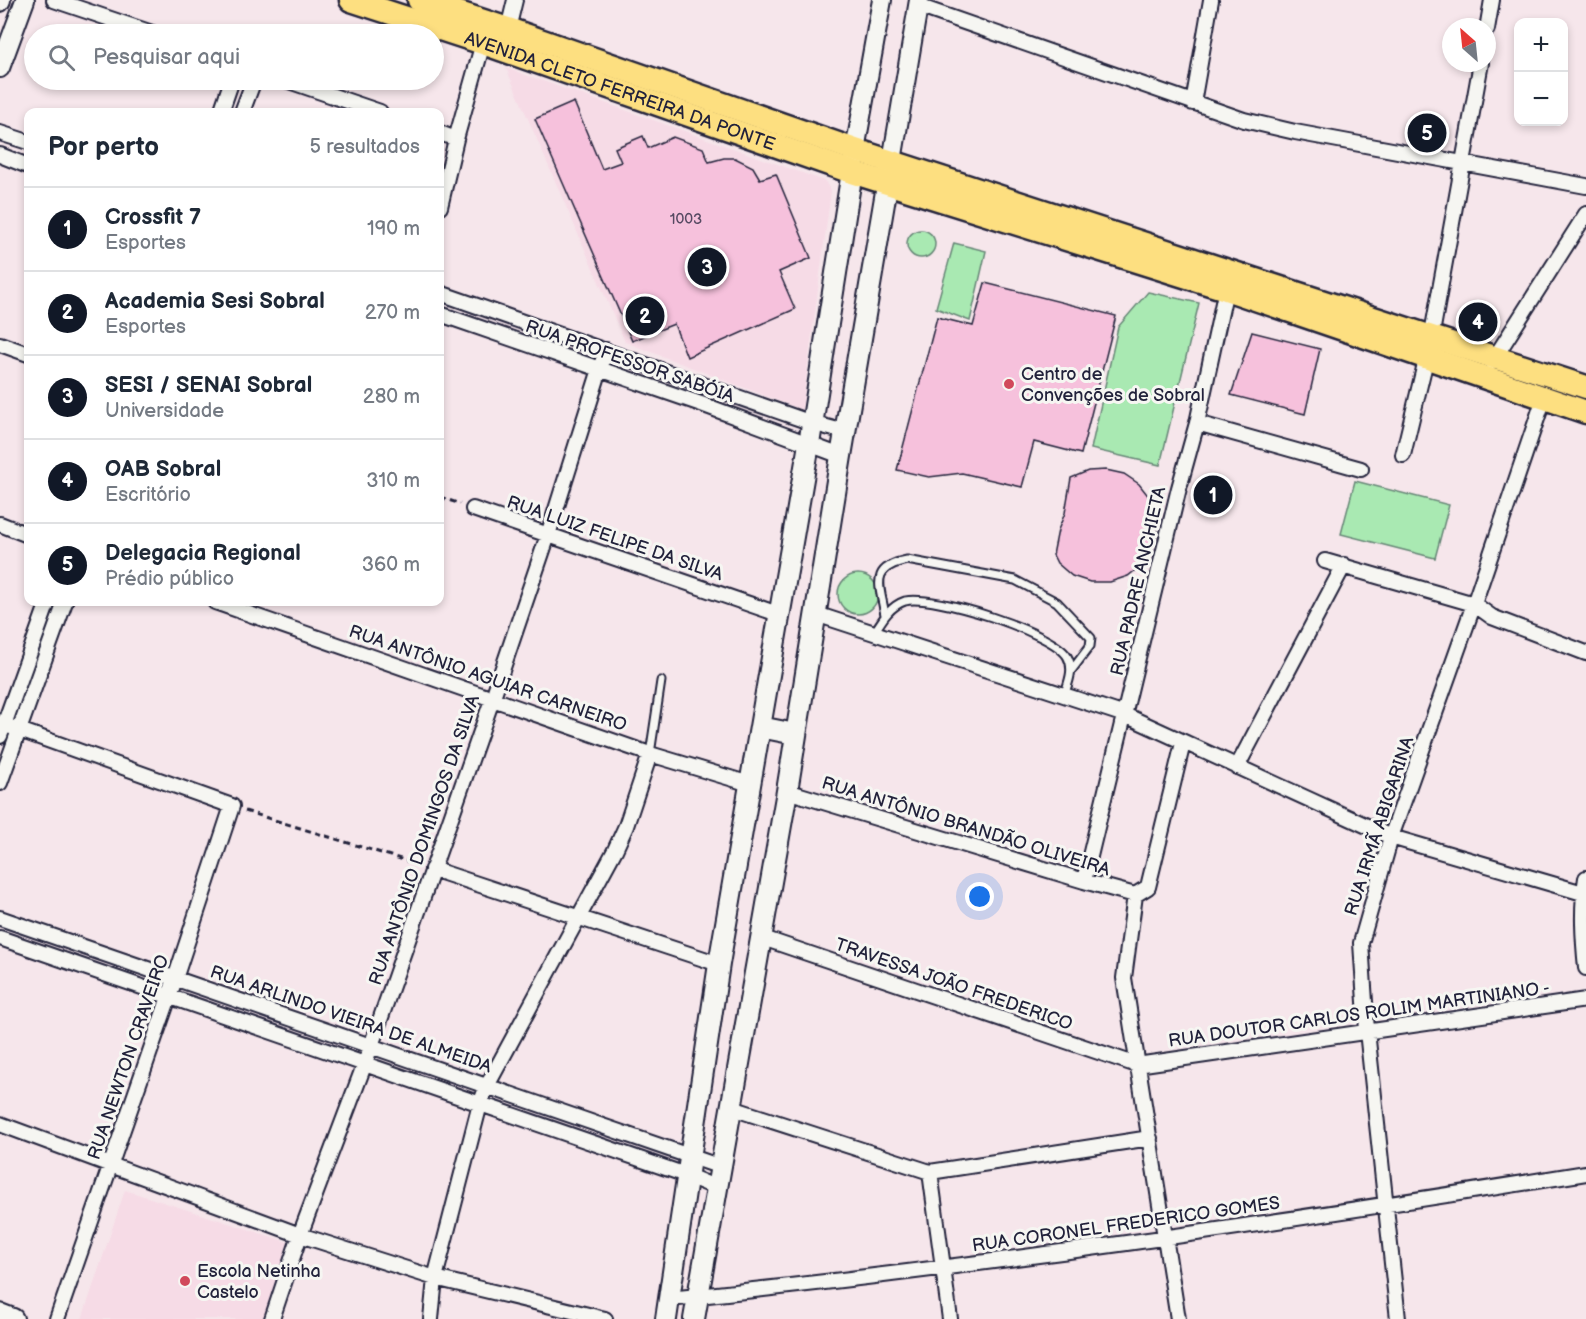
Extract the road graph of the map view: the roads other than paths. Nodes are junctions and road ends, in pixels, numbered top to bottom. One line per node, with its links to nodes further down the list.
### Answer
1 (25, 0): 16 (street)
2 (54, 0): 11 (street)
3 (351, 0): 12 (main road, AVENIDA CLETO FERREIRA DA PONTE)
4 (419, 0): 13 (main road, AVENIDA CLETO FERREIRA DA PONTE)
5 (515, 0): 13 (street)
6 (882, 0): 30 (street)
7 (1211, 0): 21 (street)
8 (1492, 0): 10 (street)
9 (919, 3): 21 (street); 33 (street)
10 (1489, 18)
11 (125, 24)
12 (425, 24)
13 (508, 29): 30 (main road, AVENIDA CLETO FERREIRA DA PONTE)
14 (444, 30): 15 (main road, AVENIDA CLETO FERREIRA DA PONTE)
15 (483, 43): 27 (street); 30 (main road, AVENIDA CLETO FERREIRA DA PONTE)
16 (0, 68)
17 (1479, 72): 31 (street)
18 (229, 90): 22 (street)
19 (250, 90): 23 (street)
20 (315, 90): 24 (street)
21 (1194, 103): 31 (street)
22 (222, 108)
23 (244, 108)
24 (368, 108)
25 (0, 132): 28 (street)
26 (444, 134): 27 (street)
27 (456, 139): 35 (street)
28 (24, 141)
29 (0, 155): 32 (street)
30 (853, 161): 33 (main road, AVENIDA CLETO FERREIRA DA PONTE); 51 (main road)
31 (1463, 162): 34 (street); 43 (street)
32 (24, 164)
33 (890, 172): 37 (main road); 43 (main road); 53 (main road)
34 (1586, 186)
35 (444, 190)
36 (1586, 214): 46 (street)
37 (1226, 289): 43 (main road); 52 (street, RUA PADRE ANCHIETA)
38 (444, 294): 39 (street, RUA PROFESSOR SABÓIA)
39 (483, 307): 41 (street); 44 (street, RUA PROFESSOR SABÓIA)
40 (444, 315): 41 (street, RUA PROFESSOR SABÓIA)
41 (477, 325): 47 (street, RUA PROFESSOR SABÓIA)
42 (0, 344): 45 (street)
43 (1429, 348): 46 (main road); 55 (street)
44 (606, 350): 47 (street, RUA ANTÔNIO DOMINGOS DA SILVA); 51 (street, RUA PROFESSOR SABÓIA)
45 (24, 353)
46 (1490, 367): 48 (main road); 49 (main road)
47 (599, 369): 54 (street, RUA PROFESSOR SABÓIA); 61 (street, RUA ANTÔNIO DOMINGOS DA SILVA)
48 (1586, 387)
49 (1544, 398): 50 (main road); 64 (street, RUA IRMÃ ABIGARINA)
50 (1586, 412)
51 (812, 423): 53 (street, RUA PROFESSOR SABÓIA); 54 (main road)
52 (1197, 423): 57 (street); 77 (street, RUA PADRE ANCHIETA)
53 (845, 432): 56 (main road)
54 (809, 444): 56 (street, RUA PROFESSOR SABÓIA); 68 (main road)
55 (1403, 455)
56 (841, 456): 69 (main road)
57 (1361, 469)
58 (473, 509): 61 (street, RUA LUIZ FELIPE DA SILVA)
59 (0, 524): 60 (street)
60 (24, 533)
61 (548, 534): 68 (street, RUA LUIZ FELIPE DA SILVA); 76 (street, RUA ANTÔNIO DOMINGOS DA SILVA)
62 (1325, 561): 63 (street)
63 (1344, 565): 64 (street); 84 (street)
64 (1474, 604): 72 (street); 88 (street, RUA IRMÃ ABIGARINA)
65 (47, 606): 79 (street)
66 (64, 606): 80 (street)
67 (226, 606): 76 (street, RUA ANTÔNIO AGUIAR CARNEIRO)
68 (778, 614): 78 (main road)
69 (816, 614): 71 (street); 81 (main road)
70 (885, 615): 71 (lane); 73 (lane); 73 (lane)
71 (874, 633): 75 (street)
72 (1586, 653)
73 (1071, 671): 75 (lane)
74 (661, 681): 83 (lane)
75 (1064, 696): 77 (street)
76 (492, 700): 83 (street, RUA ANTÔNIO AGUIAR CARNEIRO); 89 (street, RUA ANTÔNIO DOMINGOS DA SILVA)
77 (1125, 715): 82 (street); 91 (street, RUA PADRE ANCHIETA)
78 (760, 727): 81 (main road); 86 (main road)
79 (1, 728): 80 (street)
80 (18, 730): 85 (street); 102 (street, RUA NEWTON CRAVEIRO)
81 (795, 734): 87 (main road)
82 (1183, 743): 84 (street); 93 (street)
83 (650, 754): 86 (street, RUA ANTÔNIO AGUIAR CARNEIRO); 94 (street)
84 (1237, 767): 88 (street)
85 (0, 783)
86 (750, 784): 100 (main road)
87 (787, 791): 91 (street, RUA ANTÔNIO BRANDÃO OLIVEIRA); 96 (main road)
88 (1391, 837): 92 (street); 105 (street, RUA IRMÃ ABIGARINA)
89 (432, 869): 94 (street); 106 (street, RUA ANTÔNIO DOMINGOS DA SILVA)
90 (1586, 878): 92 (street)
91 (1084, 882): 93 (street, RUA ANTÔNIO BRANDÃO OLIVEIRA)
92 (1583, 893): 101 (street)
93 (1135, 895): 108 (street)
94 (580, 917): 100 (street); 109 (street)
95 (0, 918): 98 (street, RUA ARLINDO VIEIRA DE ALMEIDA)
96 (760, 937): 108 (street, TRAVESSA JOÃO FREDERICO); 111 (main road)
97 (0, 938): 99 (street, RUA ARLINDO VIEIRA DE ALMEIDA)
98 (74, 944): 99 (street); 102 (street, RUA ARLINDO VIEIRA DE ALMEIDA)
99 (66, 962): 103 (street, RUA ARLINDO VIEIRA DE ALMEIDA)
100 (719, 964): 115 (main road)
101 (1586, 968)
102 (176, 977): 103 (street, RUA NEWTON CRAVEIRO); 106 (street, RUA ARLINDO VIEIRA DE ALMEIDA)
103 (169, 997): 107 (street, RUA ARLINDO VIEIRA DE ALMEIDA); 114 (street, RUA NEWTON CRAVEIRO)
104 (1586, 1000): 105 (street, RUA DOUTOR CARLOS ROLIM MARTINIANO -)
105 (1367, 1031): 108 (street, RUA DOUTOR CARLOS ROLIM MARTINIANO -); 120 (street, RUA IRMÃ ABIGARINA)
106 (371, 1046): 107 (street, RUA ANTÔNIO DOMINGOS DA SILVA); 109 (street, RUA ARLINDO VIEIRA DE ALMEIDA)
107 (365, 1063): 110 (street, RUA ARLINDO VIEIRA DE ALMEIDA); 121 (street, RUA ANTÔNIO DOMINGOS DA SILVA)
108 (1137, 1065): 113 (street)
109 (487, 1086): 110 (street); 115 (street, RUA ARLINDO VIEIRA DE ALMEIDA)
110 (480, 1104): 115 (street, RUA ARLINDO VIEIRA DE ALMEIDA); 124 (street)
111 (732, 1108): 116 (main road); 117 (street)
112 (0, 1124): 114 (street)
113 (1150, 1138): 117 (street); 122 (street)
114 (110, 1164): 121 (street); 129 (street, RUA NEWTON CRAVEIRO)
115 (688, 1165): 116 (street); 119 (street); 126 (main road)
116 (721, 1167): 119 (main road)
117 (930, 1172): 123 (street)
118 (1586, 1173): 120 (street, RUA CORONEL FREDERICO GOMES)
119 (717, 1188): 125 (main road)
120 (1385, 1205): 122 (street, RUA CORONEL FREDERICO GOMES); 137 (street, RUA IRMÃ ABIGARINA)
121 (300, 1234): 124 (street); 130 (street, RUA ANTÔNIO DOMINGOS DA SILVA)
122 (1166, 1237): 123 (street, RUA CORONEL FREDERICO GOMES); 136 (street)
123 (944, 1267): 125 (street, RUA CORONEL FREDERICO GOMES); 135 (street)
124 (435, 1278): 131 (street); 132 (street)
125 (698, 1296): 126 (street, RUA CORONEL FREDERICO GOMES); 134 (main road)
126 (669, 1299): 133 (main road)
127 (0, 1314): 128 (main road)
128 (13, 1319)
129 (57, 1319)
130 (272, 1319)
131 (431, 1319)
132 (605, 1319)
133 (666, 1319)
134 (694, 1319)
135 (950, 1319)
136 (1178, 1319)
137 (1398, 1319)

